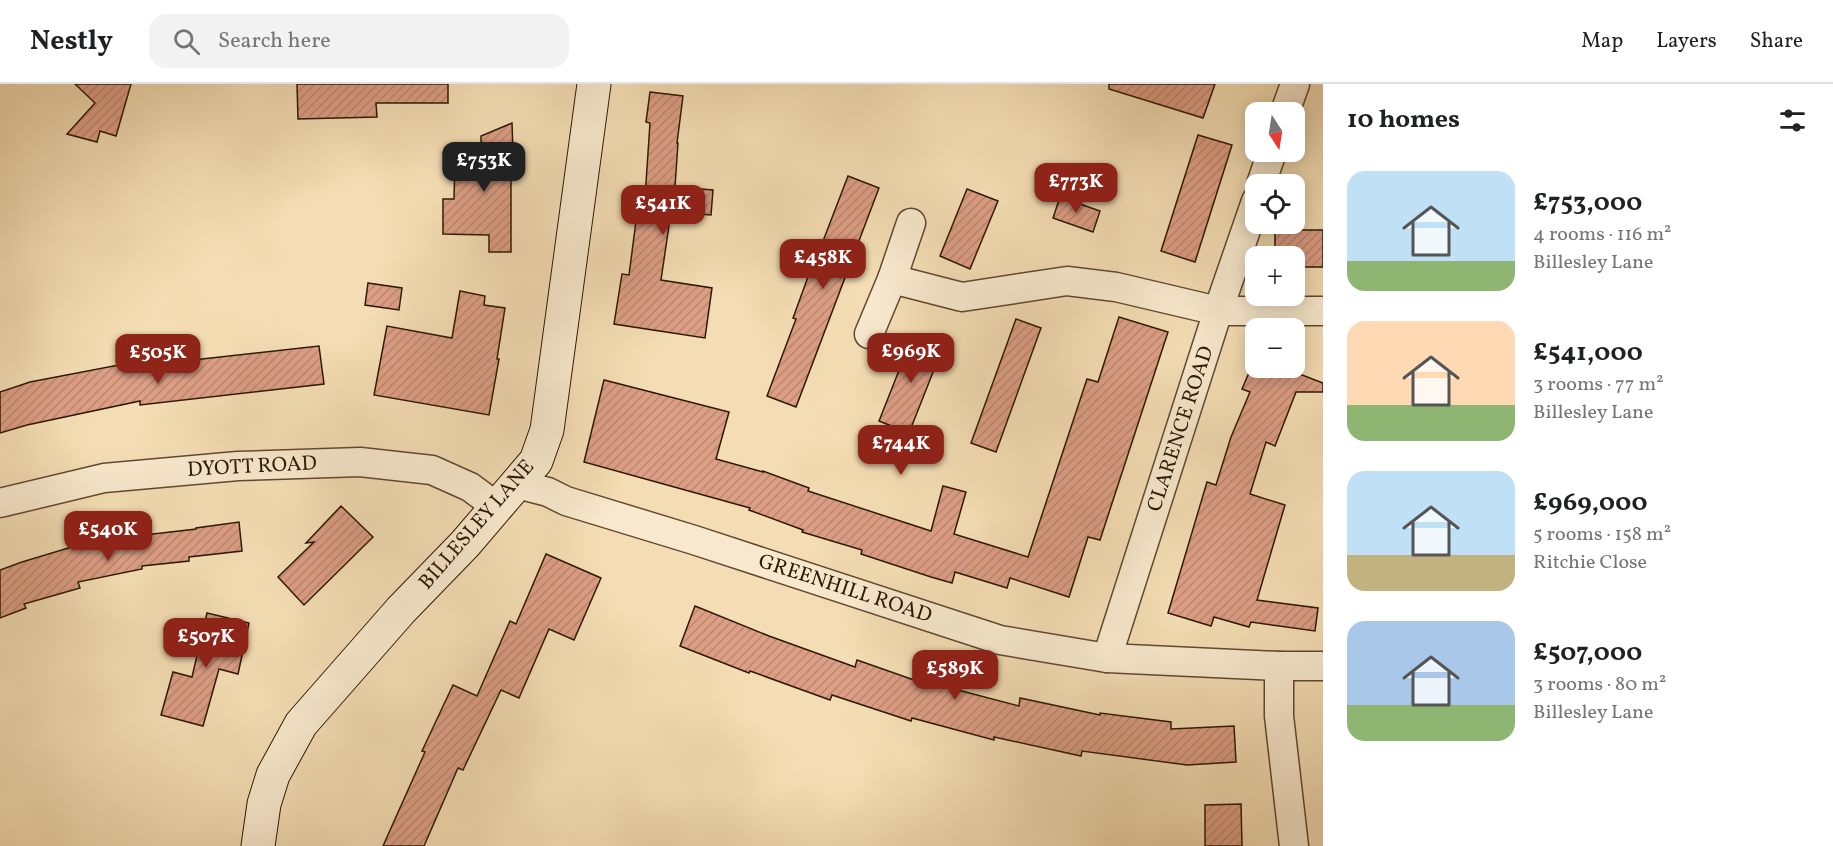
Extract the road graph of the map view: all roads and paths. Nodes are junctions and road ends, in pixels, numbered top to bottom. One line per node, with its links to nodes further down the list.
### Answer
1 (594, 84): 10 (street, BILLESLEY LANE)
2 (1295, 84): 3 (street)
3 (1289, 102)
4 (911, 223): 6 (street)
5 (1245, 233): 7 (street, CLARENCE ROAD)
6 (892, 279): 7 (street); 9 (street)
7 (1218, 311): 8 (street); 12 (street, CLARENCE ROAD)
8 (1323, 311)
9 (869, 334)
10 (507, 495): 11 (street, DYOTT ROAD); 12 (street, GREENHILL ROAD); 15 (street, BILLESLEY LANE)
11 (0, 503)
12 (1107, 658): 13 (street, GREENHILL ROAD)
13 (1279, 666): 14 (street, GREENHILL ROAD); 16 (street)
14 (1323, 666)
15 (258, 846)
16 (1294, 846)

